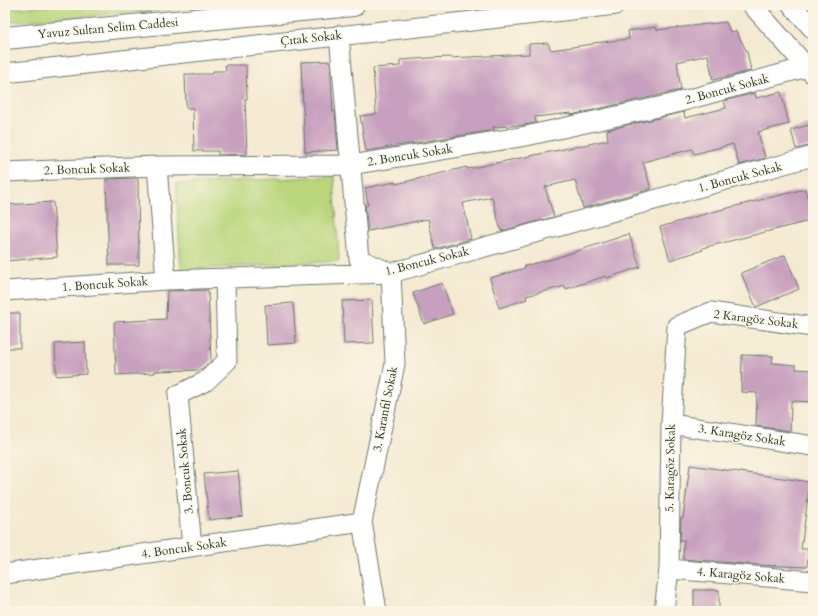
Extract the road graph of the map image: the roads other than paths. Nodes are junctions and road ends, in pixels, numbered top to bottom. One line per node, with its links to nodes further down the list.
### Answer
1 (354, 5): 6 (main road, Yavuz Sultan Selim Caddesi)
2 (616, 5): 7 (street, Çıtak Sokak)
3 (752, 5): 10 (street)
4 (792, 5): 5 (street)
5 (813, 29)
6 (48, 33): 8 (main road, Yavuz Sultan Selim Caddesi); 9 (main road)
7 (339, 35): 11 (street, Çıtak Sokak); 13 (street)
8 (5, 38)
9 (5, 52)
10 (810, 70): 13 (street, 2. Boncuk Sokak)
11 (5, 72)
12 (813, 156): 16 (street, 1. Boncuk Sokak)
13 (351, 165): 14 (street, 2. Boncuk Sokak); 16 (street)
14 (157, 166): 15 (street, 2. Boncuk Sokak); 18 (street)
15 (5, 172)
16 (391, 273): 17 (street, 1. Boncuk Sokak); 24 (street, 3. Karanfil Sokak)
17 (225, 279): 18 (street, 1. Boncuk Sokak); 25 (street, 3. Boncuk Sokak)
18 (166, 280): 19 (street, 1. Boncuk Sokak)
19 (5, 291)
20 (677, 326): 21 (street, 2 Karagöz Sokak); 22 (street, 5. Karagöz Sokak)
21 (813, 327)
22 (671, 424): 23 (street, 3. Karagöz Sokak); 26 (street, 5. Karagöz Sokak)
23 (813, 446)
24 (362, 522): 25 (street, 4. Boncuk Sokak); 29 (street, 3. Karanfil Sokak)
25 (192, 547): 27 (street, 4. Boncuk Sokak)
26 (669, 569): 28 (street, 4. Karagöz Sokak); 30 (street, 5. Karagöz Sokak)
27 (5, 574)
28 (813, 581)
29 (377, 611)
30 (664, 611)

